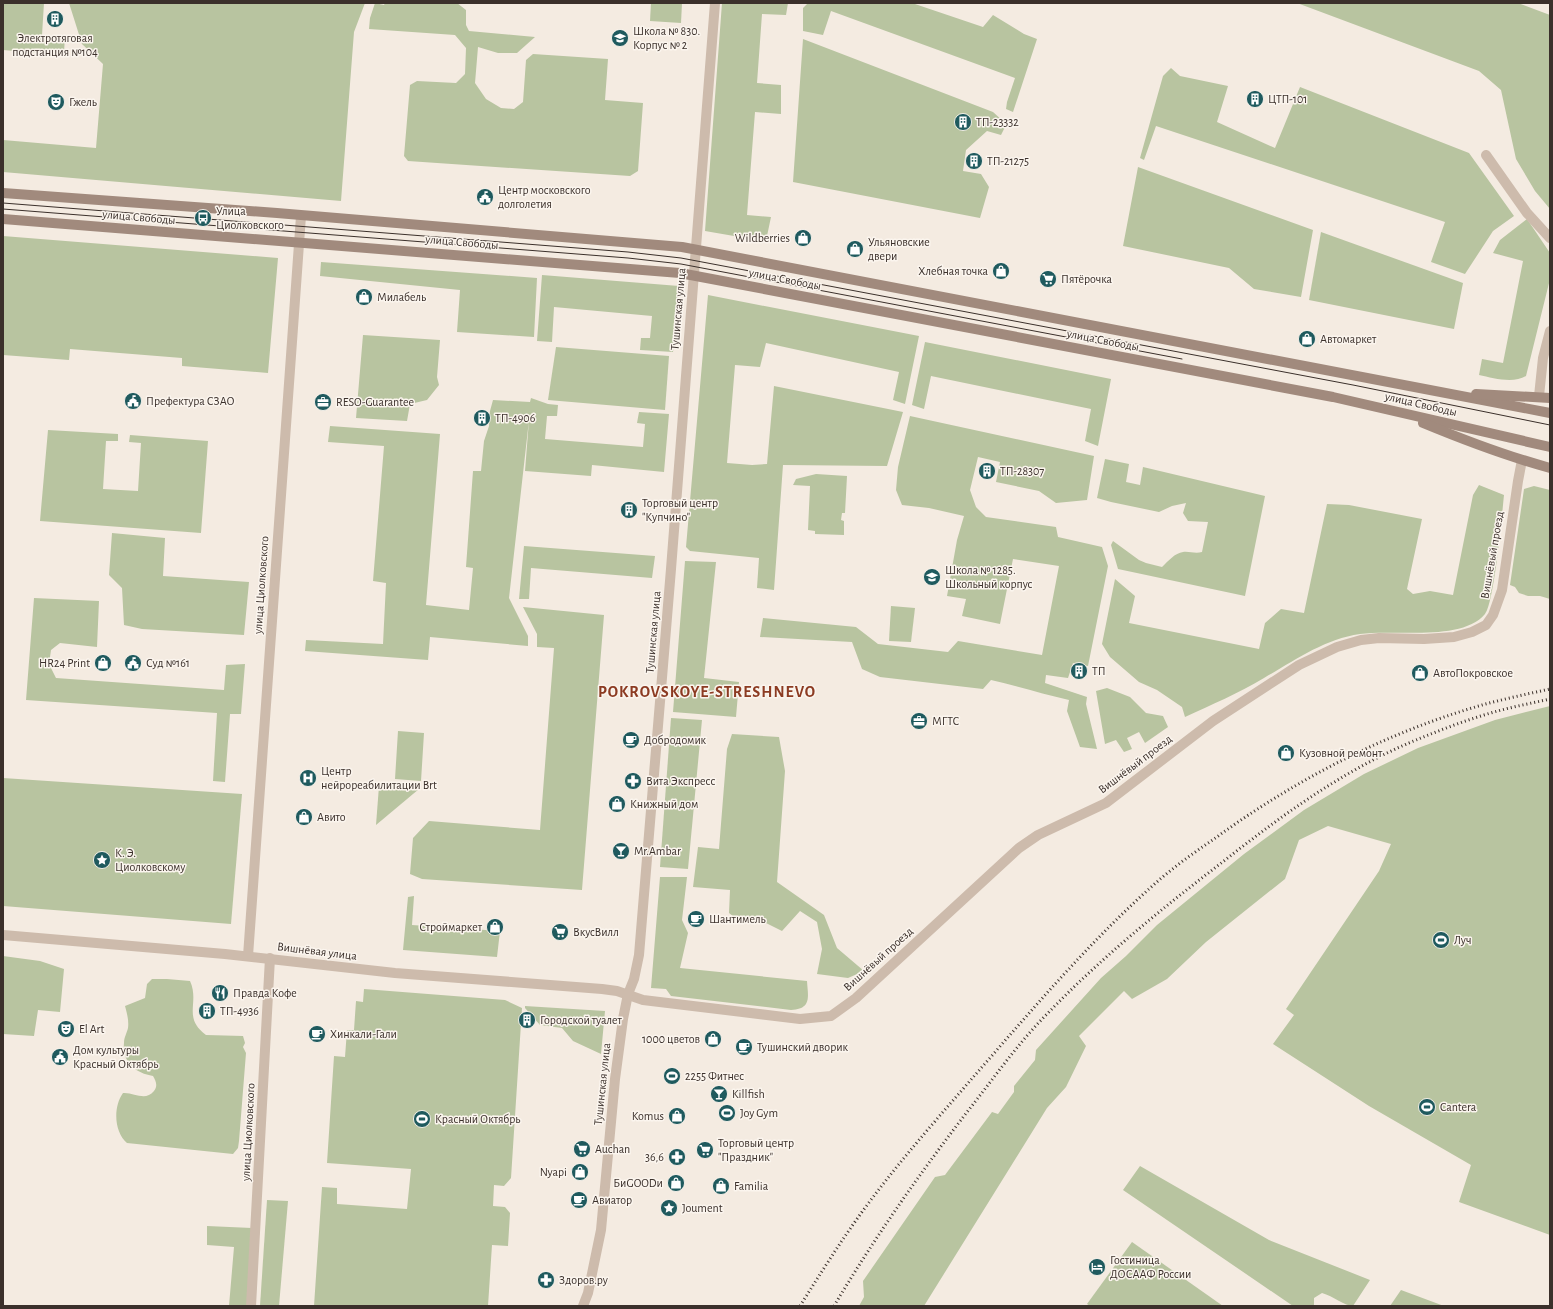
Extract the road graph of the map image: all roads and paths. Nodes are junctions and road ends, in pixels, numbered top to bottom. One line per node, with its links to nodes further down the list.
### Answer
1 (715, 3): 8 (street, Тушинская улица)
2 (1486, 155): 6 (street)
3 (3, 193): 4 (main road, улица Свободы)
4 (301, 216): 7 (street, улица Циолковского); 8 (main road, улица Свободы)
5 (3, 219): 7 (main road, улица Свободы)
6 (1550, 238)
7 (299, 242): 9 (main road, улица Свободы); 20 (street, улица Циолковского)
8 (696, 250): 9 (street, Тушинская улица); 11 (main road, улица Свободы)
9 (694, 275): 14 (main road, улица Свободы); 22 (street, Тушинская улица)
10 (1550, 331): 12 (street)
11 (1446, 393): 12 (main road); 15 (main road, улица Свободы)
12 (1539, 396): 13 (main road)
13 (1550, 398)
14 (1400, 413): 16 (main road, улица Свободы); 17 (main road)
15 (1550, 413)
16 (1550, 446)
17 (1522, 460): 18 (main road); 22 (street, Вишнёвый проезд)
18 (1550, 468)
19 (3, 935): 20 (street, Вишнёвая улица)
20 (248, 956): 21 (street, Вишнёвая улица)
21 (270, 958): 22 (street, Вишнёвая улица); 23 (street, улица Циолковского)
22 (628, 994): 24 (street, Тушинская улица)
23 (251, 1306)
24 (583, 1306)

